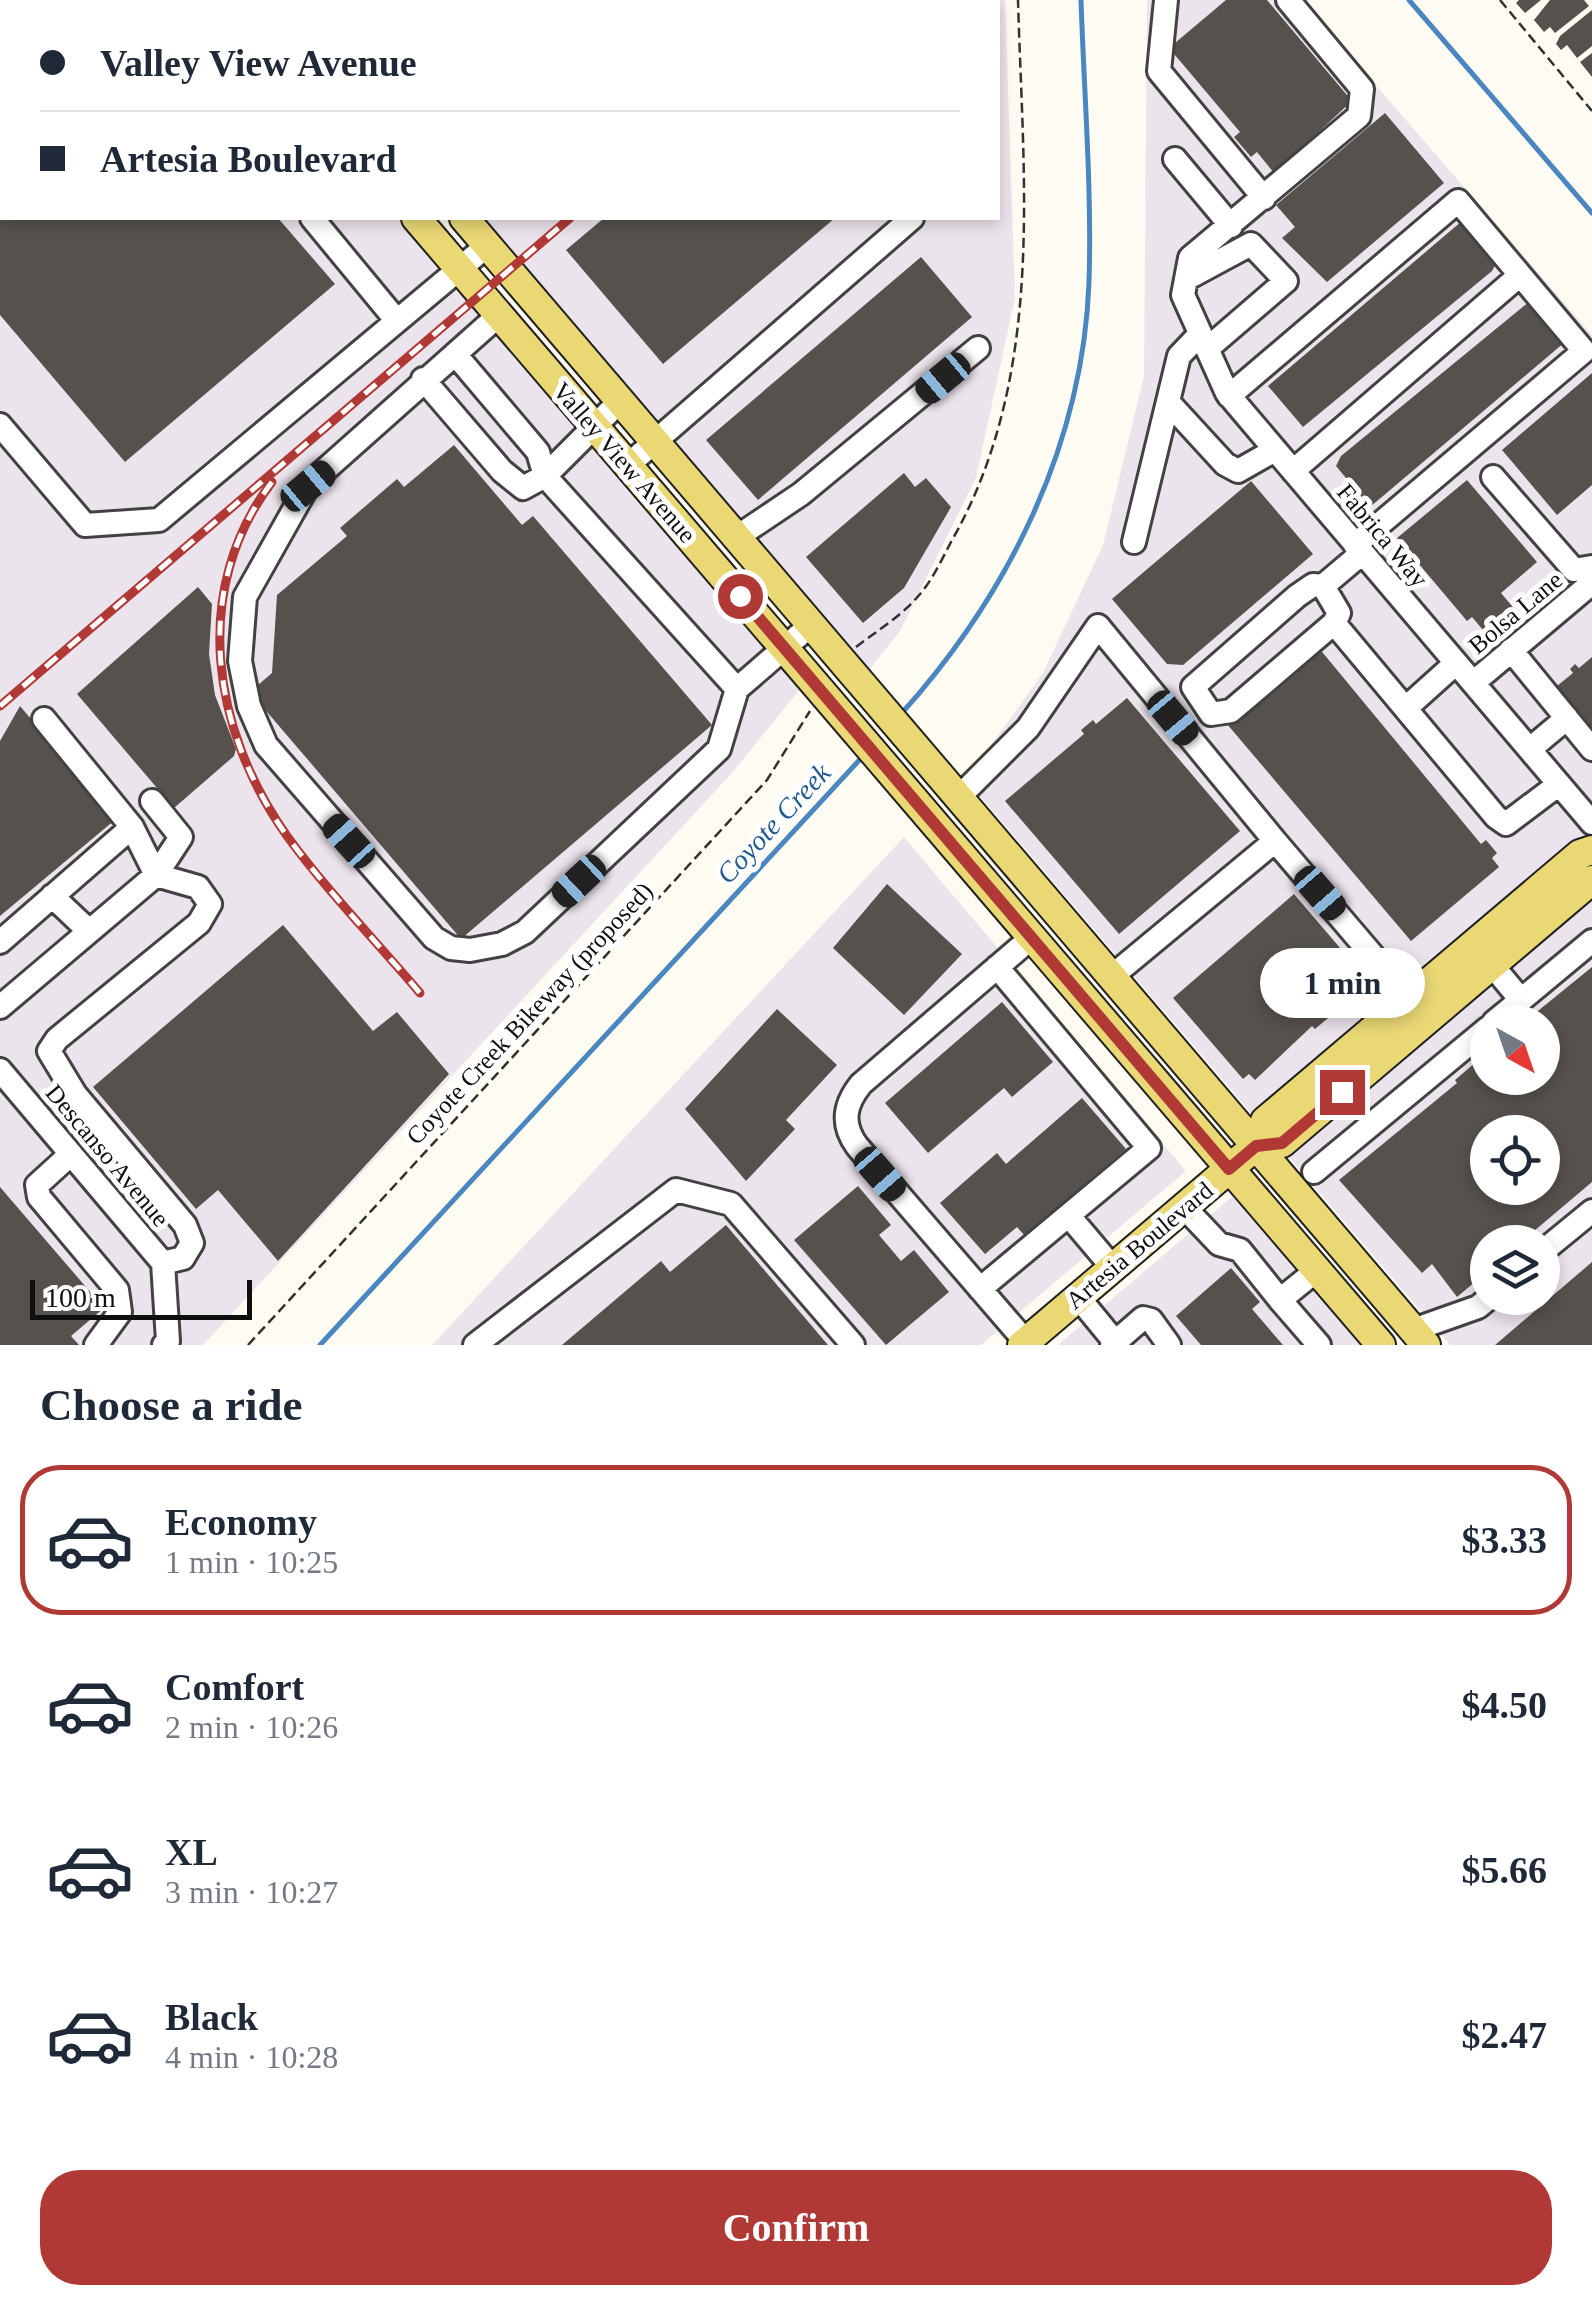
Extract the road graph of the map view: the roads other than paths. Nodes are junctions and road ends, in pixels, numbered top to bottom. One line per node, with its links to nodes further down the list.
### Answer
1 (1166, 0): 4 (street)
2 (1288, 0): 4 (street)
3 (1175, 159): 9 (street)
4 (1264, 198): 9 (street)
5 (314, 220): 15 (street)
6 (418, 220): 11 (main road, Valley View Avenue)
7 (466, 220): 10 (main road, Valley View Avenue)
8 (910, 220): 25 (street)
9 (1231, 226): 12 (street)
10 (488, 245): 11 (street); 21 (main road, Valley View Avenue)
11 (460, 269): 14 (main road, Valley View Avenue); 15 (street)
12 (1188, 269): 16 (street, Fabrica Way); 16 (street)
13 (1520, 275): 20 (street); 28 (street); 33 (street)
14 (499, 315): 18 (street); 24 (main road, Valley View Avenue)
15 (396, 321): 23 (street)
16 (1204, 342): 20 (street, Fabrica Way); 22 (street)
17 (978, 348): 31 (street)
18 (455, 354): 19 (street); 29 (street)
19 (422, 379): 29 (street); 43 (street)
20 (1229, 396): 26 (street, Fabrica Way)
21 (621, 400): 24 (street); 25 (main road, Valley View Avenue)
22 (1168, 403): 26 (street); 32 (street)
23 (0, 424)
24 (594, 426): 27 (main road, Valley View Avenue); 29 (street)
25 (655, 441): 27 (street); 31 (main road, Valley View Avenue)
26 (1275, 450): 28 (street, Fabrica Way)
27 (628, 465): 39 (main road, Valley View Avenue)
28 (1292, 471): 33 (street, Fabrica Way)
29 (546, 476): 43 (street)
30 (1493, 477): 34 (street)
31 (737, 537): 38 (main road, Valley View Avenue)
32 (1134, 542)
33 (1358, 549): 36 (street); 41 (street, Fabrica Way)
34 (1592, 567)
35 (1592, 582): 40 (street, Bolsa Lane)
36 (1322, 586): 37 (street); 37 (street)
37 (1334, 623): 44 (street)
38 (812, 624): 39 (street); 50 (main road, Valley View Avenue)
39 (784, 648): 43 (street); 60 (main road, Valley View Avenue)
40 (1511, 650): 42 (street, Bolsa Lane); 46 (street)
41 (1456, 663): 42 (street, Fabrica Way); 44 (street)
42 (1474, 683): 47 (street, Fabrica Way)
43 (737, 689)
44 (1406, 708): 49 (street)
45 (44, 718): 53 (street)
46 (1566, 718): 47 (street); 48 (street)
47 (1530, 749): 49 (street, Fabrica Way)
48 (1592, 749)
49 (1558, 784): 52 (street, Fabrica Way)
50 (958, 798): 54 (street); 65 (main road, Valley View Avenue)
51 (152, 801): 56 (street)
52 (1592, 823)
53 (132, 827): 56 (street); 58 (street)
54 (1274, 841): 65 (street); 66 (street)
55 (1592, 850): 66 (main road, Artesia Boulevard)
56 (156, 875): 59 (street); 72 (street)
57 (1592, 880): 63 (main road, Artesia Boulevard)
58 (52, 896): 59 (street); 61 (street)
59 (89, 931): 69 (street)
60 (1031, 938): 64 (street); 76 (main road, Valley View Avenue)
61 (0, 942)
62 (1592, 942): 67 (street)
63 (1492, 965): 67 (street); 74 (main road, Artesia Boulevard)
64 (997, 967): 80 (street); 85 (street)
65 (1111, 977): 74 (main road, Valley View Avenue)
66 (1409, 998): 74 (main road, Artesia Boulevard)
67 (1521, 1000): 68 (street)
68 (1515, 1005)
69 (0, 1006)
70 (1470, 1043): 77 (street)
71 (0, 1070): 73 (street, Descanso Avenue)
72 (74, 1094): 73 (street); 82 (street)
73 (44, 1122): 75 (street, Descanso Avenue)
74 (1256, 1146): 76 (main road, Artesia Boulevard); 89 (main road, Valley View Avenue)
75 (71, 1154): 82 (street, Descanso Avenue); 93 (street)
76 (1229, 1169): 78 (main road, Artesia Boulevard); 84 (main road, Valley View Avenue)
77 (1314, 1172)
78 (1184, 1208): 83 (main road, Artesia Boulevard); 87 (street)
79 (1592, 1211): 81 (street)
80 (1068, 1216): 83 (street); 85 (street)
81 (1560, 1237)
82 (163, 1263): 90 (street, Descanso Avenue)
83 (1113, 1268): 86 (main road, Artesia Boulevard)
84 (1316, 1270): 87 (street); 98 (main road, Valley View Avenue)
85 (980, 1290): 91 (street)
86 (1078, 1298): 91 (main road, Artesia Boulevard); 92 (street)
87 (1280, 1300): 97 (street)
88 (1470, 1311): 89 (street)
89 (1420, 1337)
90 (166, 1343)
91 (1024, 1343)
92 (1114, 1344): 96 (street)
93 (96, 1345)
94 (475, 1345): 95 (street)
95 (853, 1345)
96 (1169, 1345)
97 (1319, 1345)
98 (1381, 1345)

